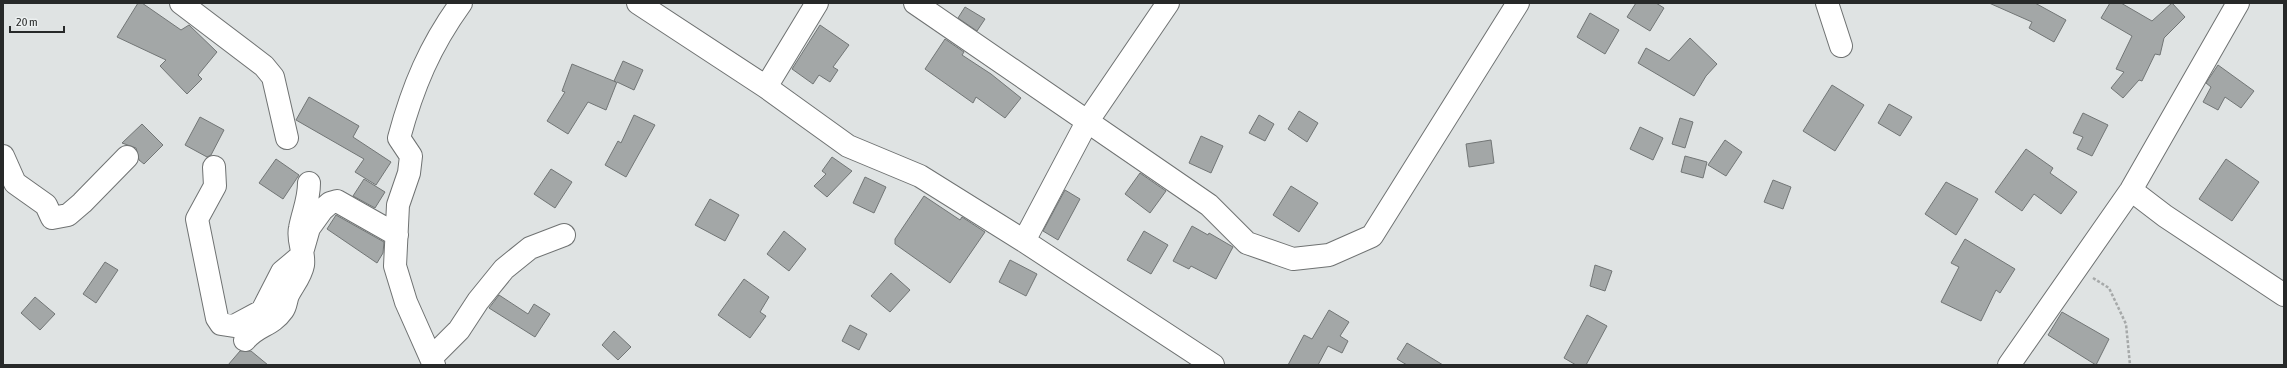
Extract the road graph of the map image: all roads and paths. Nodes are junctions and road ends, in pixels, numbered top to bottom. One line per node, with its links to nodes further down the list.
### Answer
1 (181, 3): 13 (street)
2 (461, 3): 19 (street)
3 (638, 3): 11 (street)
4 (817, 3): 11 (street)
5 (915, 3): 12 (street)
6 (1168, 3): 12 (street)
7 (1518, 3): 12 (street)
8 (1827, 3): 10 (street)
9 (2238, 3): 18 (street)
10 (1841, 46)
11 (766, 87): 21 (street)
12 (1087, 122): 21 (street)
13 (287, 138)
14 (3, 156): 15 (street)
15 (127, 157)
16 (214, 167): 22 (street)
17 (309, 183): 22 (street)
18 (2131, 190): 23 (street); 24 (street)
19 (397, 235): 22 (street); 26 (street)
20 (564, 235): 26 (street)
21 (1024, 241): 27 (street)
22 (302, 256): 25 (street)
23 (2075, 268): 28 (street); 29 (path)
24 (2284, 295)
25 (245, 340)
26 (433, 361)
27 (1213, 365)
28 (2009, 365)
29 (2130, 365)

